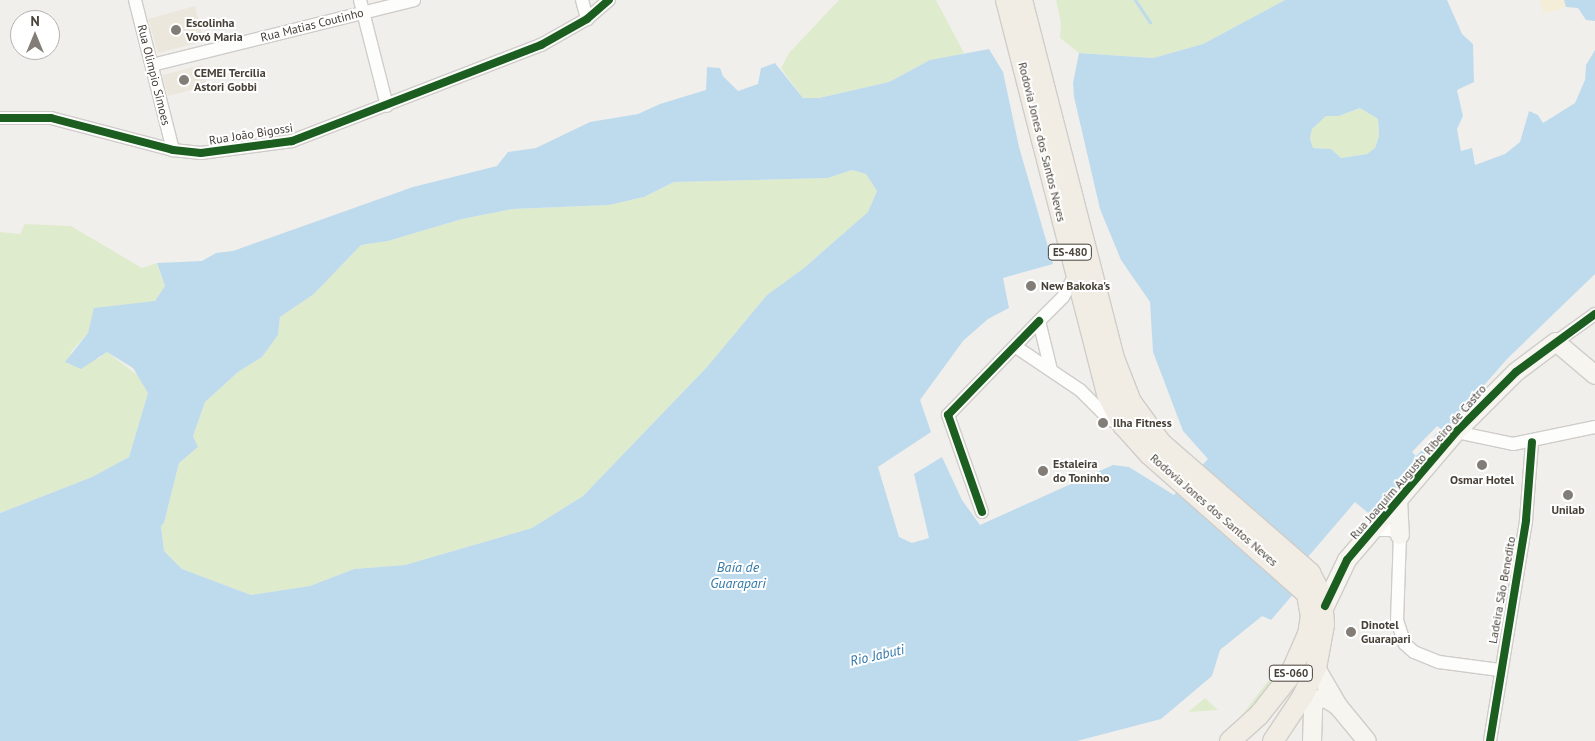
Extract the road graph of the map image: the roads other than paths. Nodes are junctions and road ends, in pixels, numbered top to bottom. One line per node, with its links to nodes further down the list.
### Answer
1 (135, 0): 10 (street, Rua Olimpio Simoes)
2 (360, 0): 8 (street)
3 (414, 0): 8 (street, Rua Matias Coutinho)
4 (582, 0): 9 (street)
5 (609, 0): 9 (street, Rua João Bigossi)
6 (1006, 0): 14 (main road, Rodovia Jones dos Santos Neves / ES-480)
7 (1022, 0): 26 (main road, Rodovia Jones dos Santos Neves / ES-480)
8 (363, 13): 10 (street, Rua Matias Coutinho); 11 (street)
9 (582, 22): 11 (street, Rua João Bigossi)
10 (152, 65): 13 (street, Rua Olimpio Simoes)
11 (387, 106): 13 (street, Rua João Bigossi)
12 (0, 118): 13 (street, Rua João Bigossi)
13 (173, 150)
14 (1075, 275): 16 (street); 22 (main road, Rodovia Jones dos Santos Neves / ES-480)
15 (1595, 314): 17 (street, Rua Joaquim Augusto Ribeiro de Castro)
16 (1039, 322): 18 (street); 19 (street)
17 (1556, 342): 20 (street); 24 (street, Rua Joaquim Augusto Ribeiro de Castro)
18 (1016, 347): 19 (street); 28 (street)
19 (1051, 370): 22 (street)
20 (1593, 374): 21 (street)
21 (1595, 390)
22 (1124, 425): 26 (main road, Rodovia Jones dos Santos Neves / ES-480)
23 (1595, 427): 25 (street)
24 (1456, 432): 25 (street); 27 (street, Rua Joaquim Augusto Ribeiro de Castro)
25 (1532, 442): 35 (street, Ladeira São Benedito)
26 (1182, 475): 32 (main road, Rodovia Jones dos Santos Neves / ES-480)
27 (1398, 500): 29 (street, Rua Joaquim Augusto Ribeiro de Castro); 30 (street)
28 (982, 512)
29 (1374, 530): 30 (street); 31 (street, Rua Joaquim Augusto Ribeiro de Castro)
30 (1400, 536): 35 (street)
31 (1346, 560): 32 (street, Rua Joaquim Augusto Ribeiro de Castro); 33 (street, Rua Joaquim Augusto Ribeiro de Castro)
32 (1309, 580): 33 (main road); 39 (main road, ES-060)
33 (1325, 606): 34 (main road, ES-060)
34 (1316, 668): 36 (street); 37 (main road, ES-060)
35 (1499, 670): 42 (street, Ladeira São Benedito)
36 (1338, 706): 38 (street); 41 (street)
37 (1291, 715): 38 (street); 40 (main road, ES-060)
38 (1312, 734)
39 (1230, 741)
40 (1273, 741)
41 (1367, 741)
42 (1490, 741)

